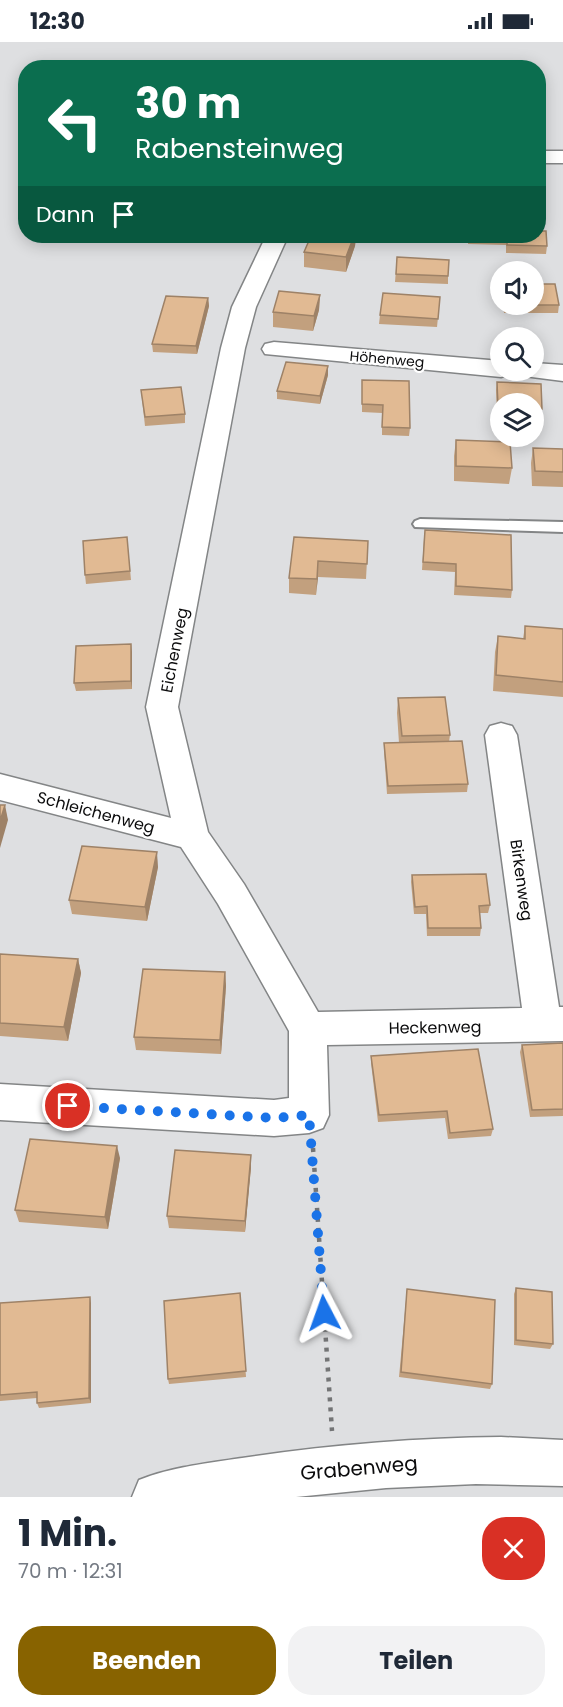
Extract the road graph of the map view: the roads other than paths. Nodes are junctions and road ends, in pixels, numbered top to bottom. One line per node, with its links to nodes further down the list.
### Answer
1 (553, 157): 2 (street)
2 (563, 178)
3 (274, 243): 12 (street, Eichenweg)
4 (274, 349): 5 (street, Höhenweg)
5 (490, 368)
6 (544, 372): 7 (street)
7 (563, 373)
8 (420, 524): 9 (lane)
9 (563, 527)
10 (501, 735): 13 (street, Birkenweg)
11 (0, 787): 12 (street, Schleichenweg)
12 (192, 836): 14 (street, Eichenweg)
13 (553, 1024): 14 (street, Heckenweg)
14 (308, 1029): 15 (street, Eichenweg)
15 (0, 1102)
16 (563, 1463): 17 (street, Grabenweg)
17 (156, 1497)

